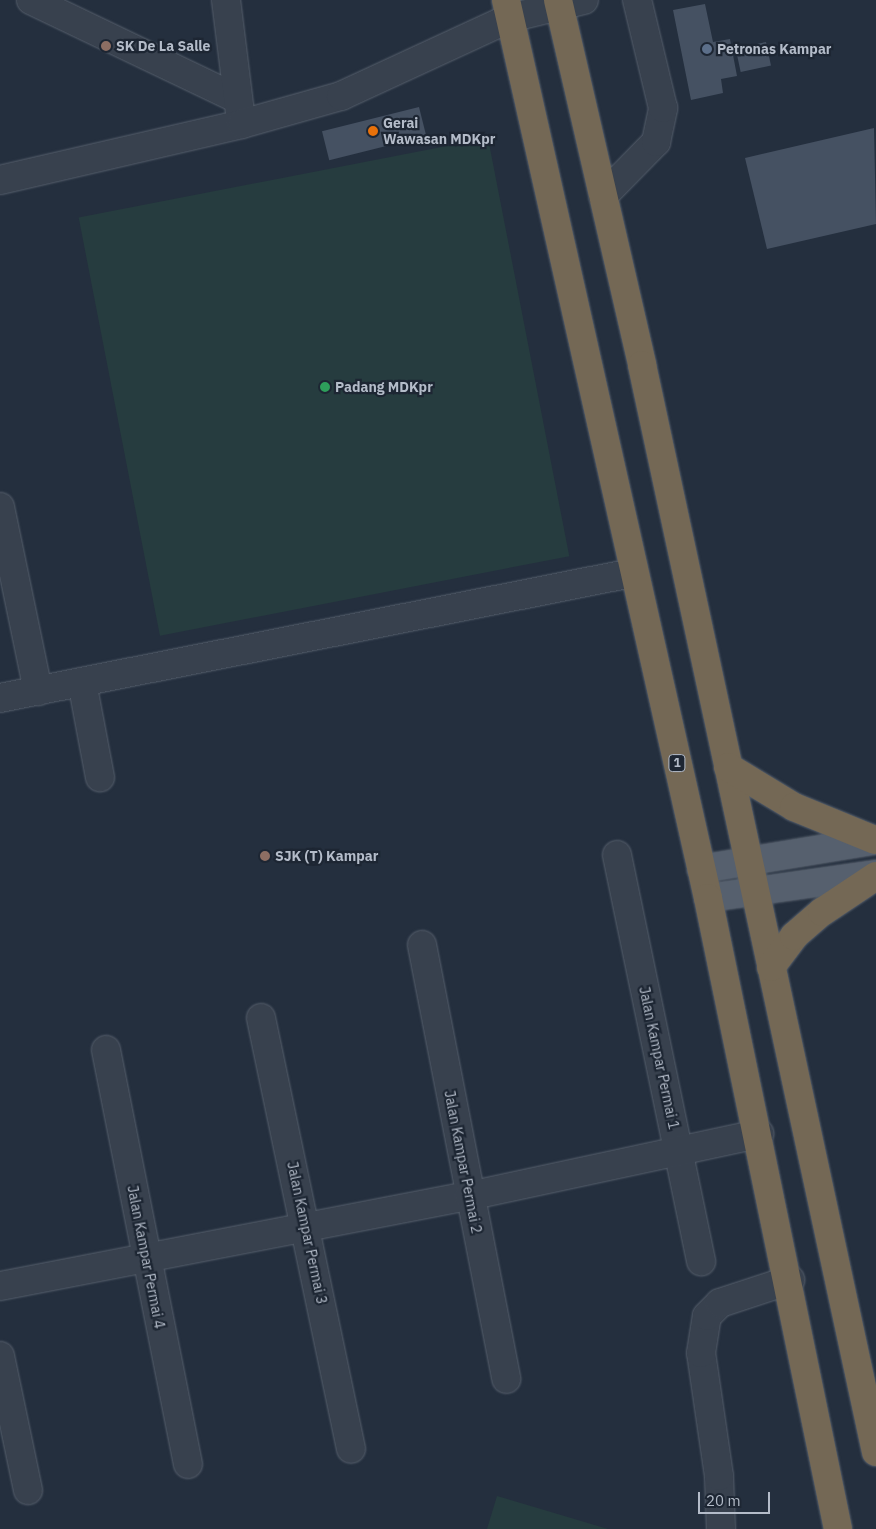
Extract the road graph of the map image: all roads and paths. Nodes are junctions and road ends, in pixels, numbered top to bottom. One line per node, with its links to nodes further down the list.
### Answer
1 (30, 0): 6 (street)
2 (226, 0): 6 (street)
3 (636, 0): 8 (street)
4 (567, 2): 5 (street); 8 (highway)
5 (508, 9): 6 (street); 10 (highway, 1)
6 (240, 111): 7 (street)
7 (0, 180)
8 (603, 196): 14 (highway)
9 (0, 507): 12 (street)
10 (632, 572): 11 (street); 19 (highway, 1)
11 (82, 682): 12 (street); 15 (street)
12 (38, 691): 13 (street)
13 (0, 698)
14 (728, 767): 16 (highway); 18 (highway)
15 (100, 777)
16 (876, 840): 18 (main road)
17 (617, 855): 28 (street, Jalan Kampar Permai 1)
18 (748, 861): 19 (main road); 21 (highway)
19 (701, 869): 22 (highway, 1)
20 (876, 875): 21 (main road); 24 (highway)
21 (755, 890): 22 (main road); 24 (highway)
22 (708, 898): 27 (highway, 1)
23 (422, 945): 29 (street, Jalan Kampar Permai 2)
24 (771, 968): 38 (highway)
25 (261, 1018): 30 (street, Jalan Kampar Permai 3)
26 (106, 1050): 31 (street, Jalan Kampar Permai 4)
27 (759, 1134): 28 (street); 33 (highway, 1)
28 (678, 1153): 29 (street); 32 (street, Jalan Kampar Permai 1)
29 (469, 1196): 30 (street); 36 (street, Jalan Kampar Permai 2)
30 (306, 1227): 31 (street); 37 (street, Jalan Kampar Permai 3)
31 (145, 1258): 34 (street); 39 (street, Jalan Kampar Permai 4)
32 (701, 1261)
33 (790, 1280): 41 (street); 42 (highway, 1)
34 (0, 1286)
35 (0, 1356): 40 (street)
36 (506, 1379)
37 (351, 1449)
38 (876, 1452)
39 (188, 1464)
40 (28, 1490)
41 (721, 1529)
42 (838, 1529)

